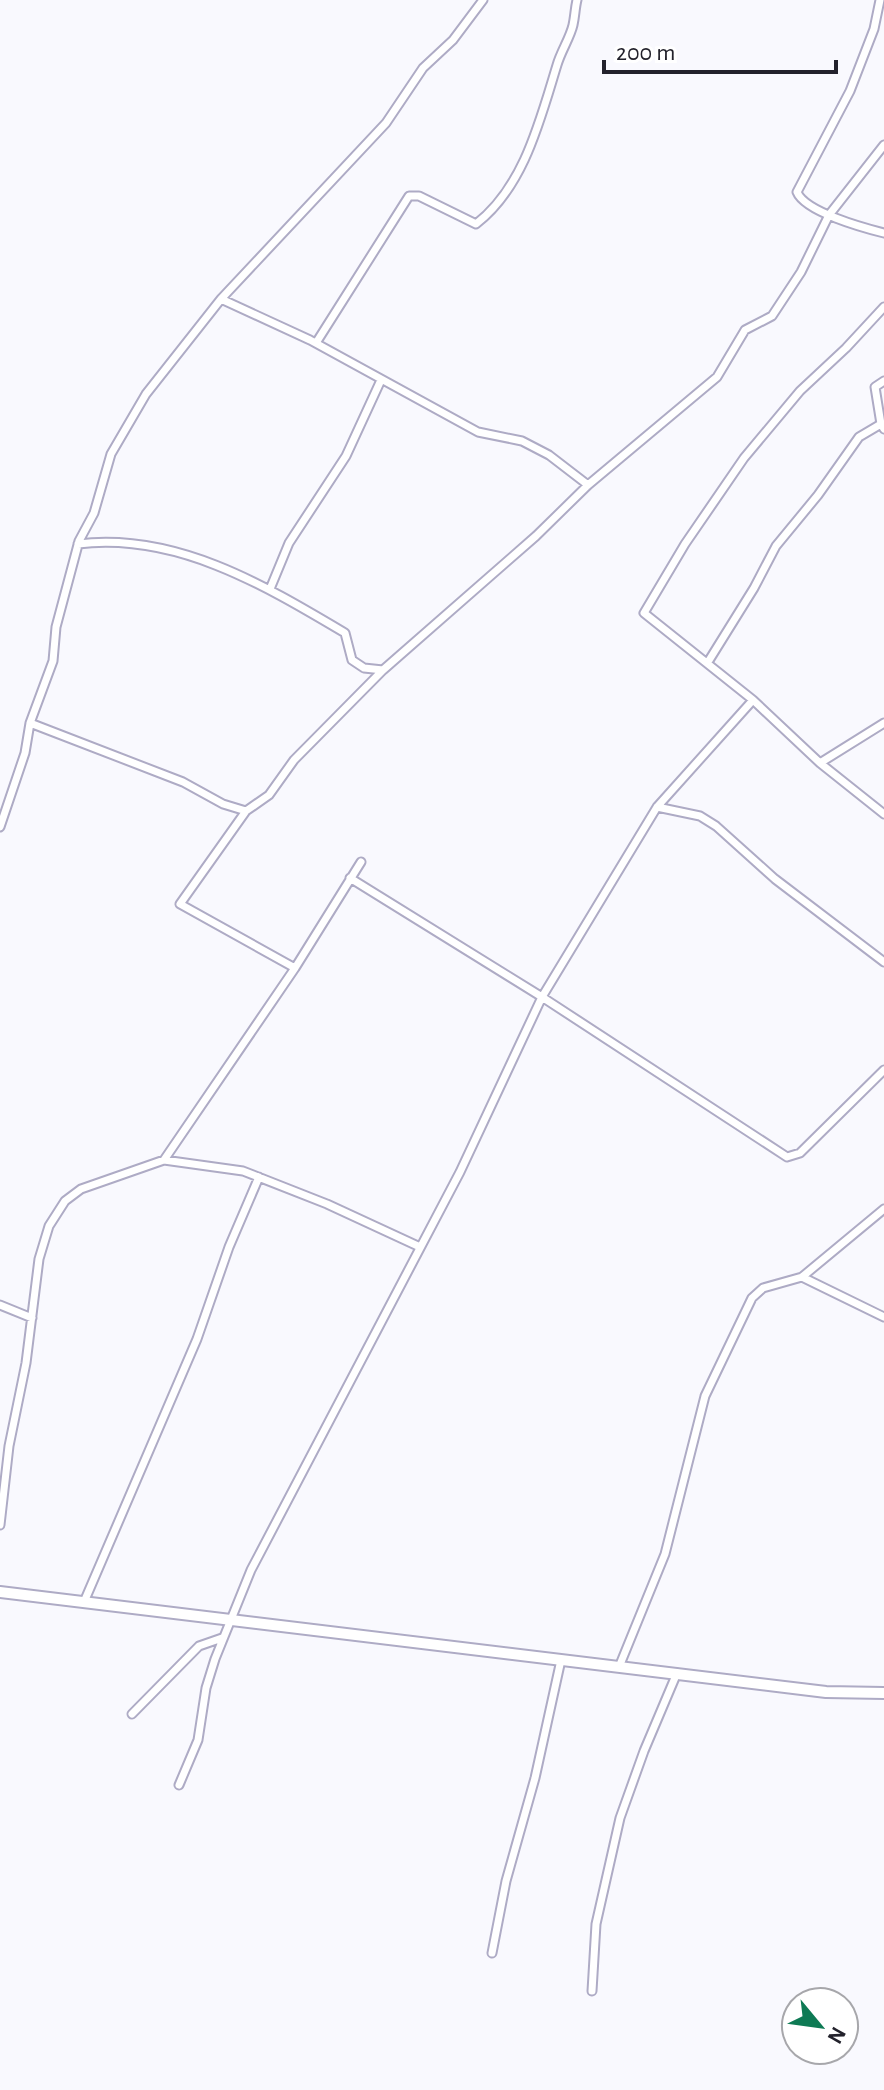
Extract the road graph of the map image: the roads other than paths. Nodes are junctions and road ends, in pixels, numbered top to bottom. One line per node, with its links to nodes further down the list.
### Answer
1 (483, 0): 7 (street)
2 (577, 0): 9 (street)
3 (880, 0): 5 (street)
4 (884, 145): 5 (street)
5 (829, 215): 6 (street); 13 (street)
6 (884, 233)
7 (221, 299): 9 (street); 14 (street)
8 (884, 307): 16 (street)
9 (316, 343): 10 (street)
10 (381, 380): 13 (street); 15 (street)
11 (884, 381): 12 (street)
12 (883, 426): 16 (street)
13 (588, 485): 17 (street)
14 (78, 544): 15 (street); 19 (street)
15 (270, 589): 17 (street)
16 (708, 662): 18 (street)
17 (383, 670): 23 (street)
18 (753, 700): 21 (street); 22 (street)
19 (30, 723): 23 (street); 25 (street)
20 (884, 723): 21 (street)
21 (820, 763): 24 (street)
22 (657, 807): 28 (street); 30 (street)
23 (246, 811): 29 (street)
24 (884, 814)
25 (0, 827)
26 (361, 862): 27 (street)
27 (350, 878): 29 (street); 30 (street)
28 (884, 962)
29 (295, 968): 32 (street)
30 (542, 997): 31 (street); 35 (street)
31 (884, 1070)
32 (164, 1160): 33 (street); 39 (street)
33 (259, 1177): 35 (street); 42 (street)
34 (884, 1209): 36 (street)
35 (420, 1247): 43 (street)
36 (802, 1277): 38 (street); 46 (street)
37 (0, 1305): 39 (street)
38 (884, 1317)
39 (32, 1318): 40 (street)
40 (0, 1525)
41 (0, 1592): 42 (street)
42 (84, 1602): 43 (street)
43 (228, 1621): 44 (street); 45 (street)
44 (222, 1638): 49 (street); 50 (street)
45 (561, 1660): 46 (street); 51 (street)
46 (619, 1667): 47 (street)
47 (677, 1673): 48 (street); 52 (street)
48 (884, 1693)
49 (132, 1714)
50 (179, 1785)
51 (492, 1953)
52 (592, 1991)

